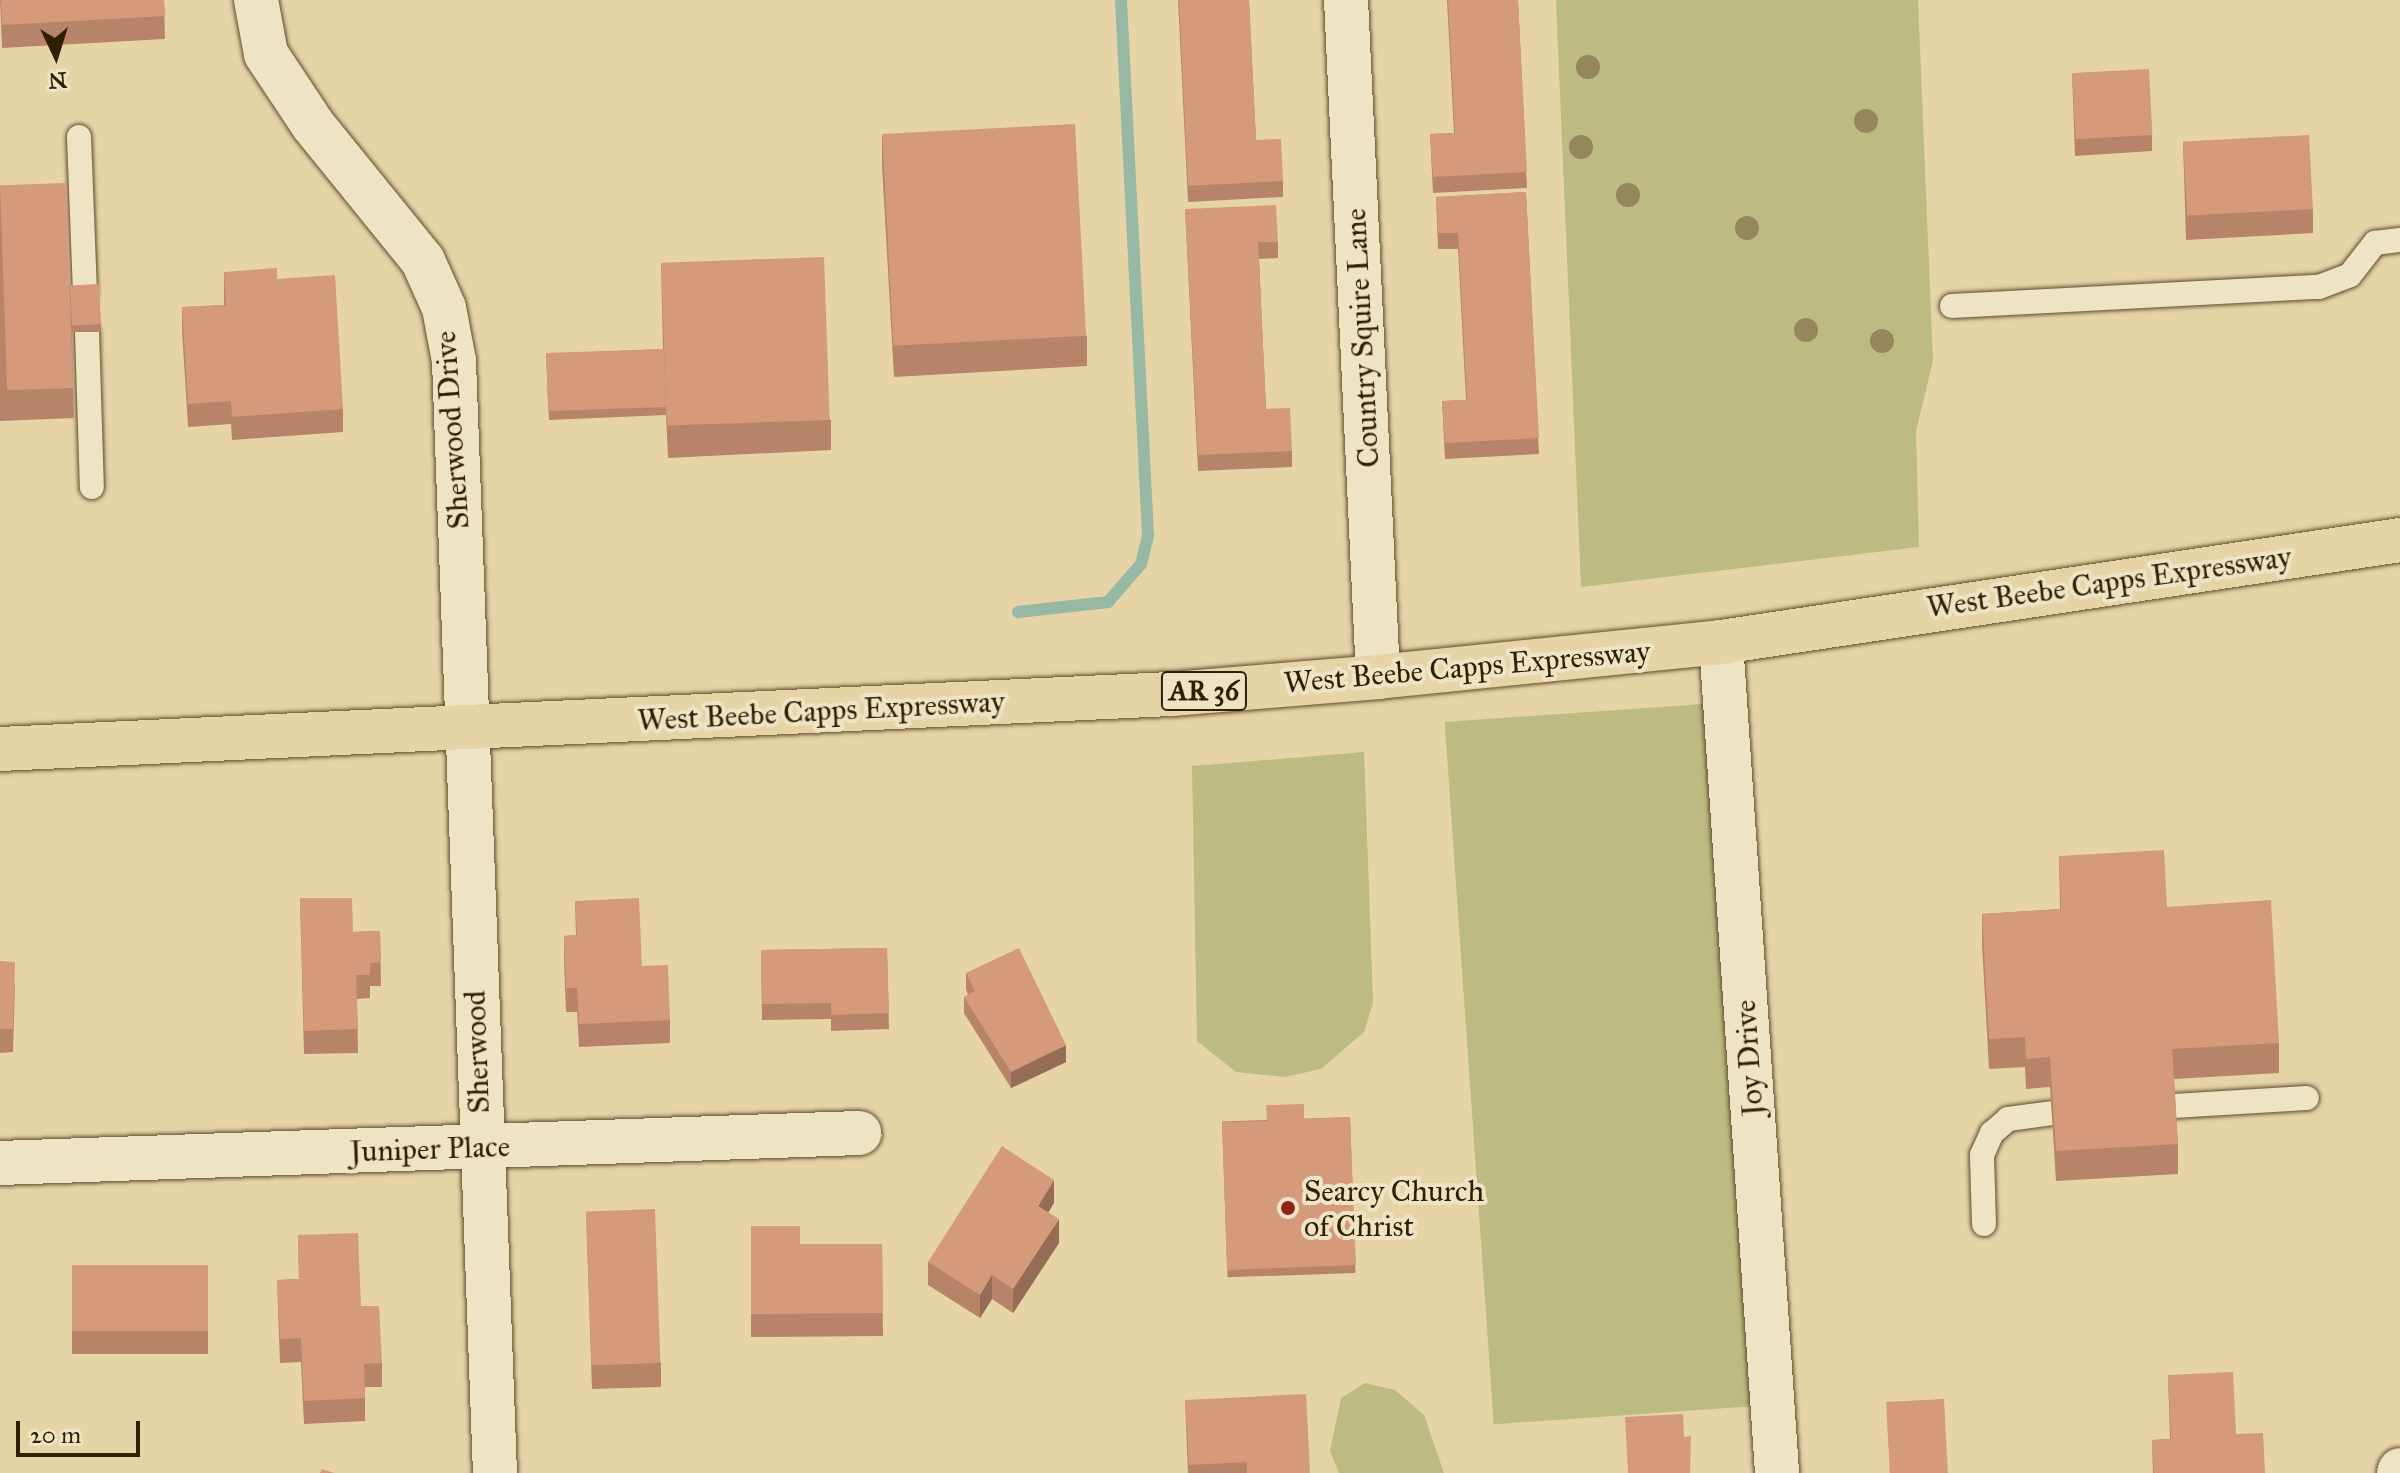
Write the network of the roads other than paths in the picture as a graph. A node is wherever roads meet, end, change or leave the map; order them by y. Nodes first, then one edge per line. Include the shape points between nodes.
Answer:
1 (256, 0) edge
2 (1346, 0) edge
3 (79, 137) dead end
4 (2400, 240) edge
5 (85, 293) edge
6 (1952, 306) dead end
7 (87, 332) edge
8 (92, 487) dead end
9 (2400, 540) edge
10 (1721, 642) junction
11 (1378, 677) junction
12 (467, 727) junction
13 (0, 749) edge
14 (2307, 1098) dead end
15 (2173, 1106) edge
16 (2052, 1113) edge
17 (859, 1133) dead end
18 (481, 1148) junction
19 (0, 1163) edge
20 (1984, 1224) dead end
21 (495, 1473) edge
22 (1777, 1473) edge

1 - 12 street, Sherwood Drive via 266,54 313,125 423,261 444,308 454,361
2 - 11 street, Country Squire Lane
3 - 5 lane
4 - 6 lane via 2375,243 2350,275 2319,287
7 - 8 lane
9 - 10 main road, West Beebe Capps Expressway / AR 36
10 - 11 main road, West Beebe Capps Expressway / AR 36
10 - 22 street, Joy Drive
11 - 12 main road, West Beebe Capps Expressway / AR 36 via 1172,694
12 - 13 main road, West Beebe Capps Expressway / AR 36
12 - 18 street, Sherwood
14 - 15 lane
16 - 20 lane via 2008,1119 1992,1133 1982,1155
17 - 18 street, Juniper Place
18 - 19 street, Juniper Place
18 - 21 street, Sherwood

